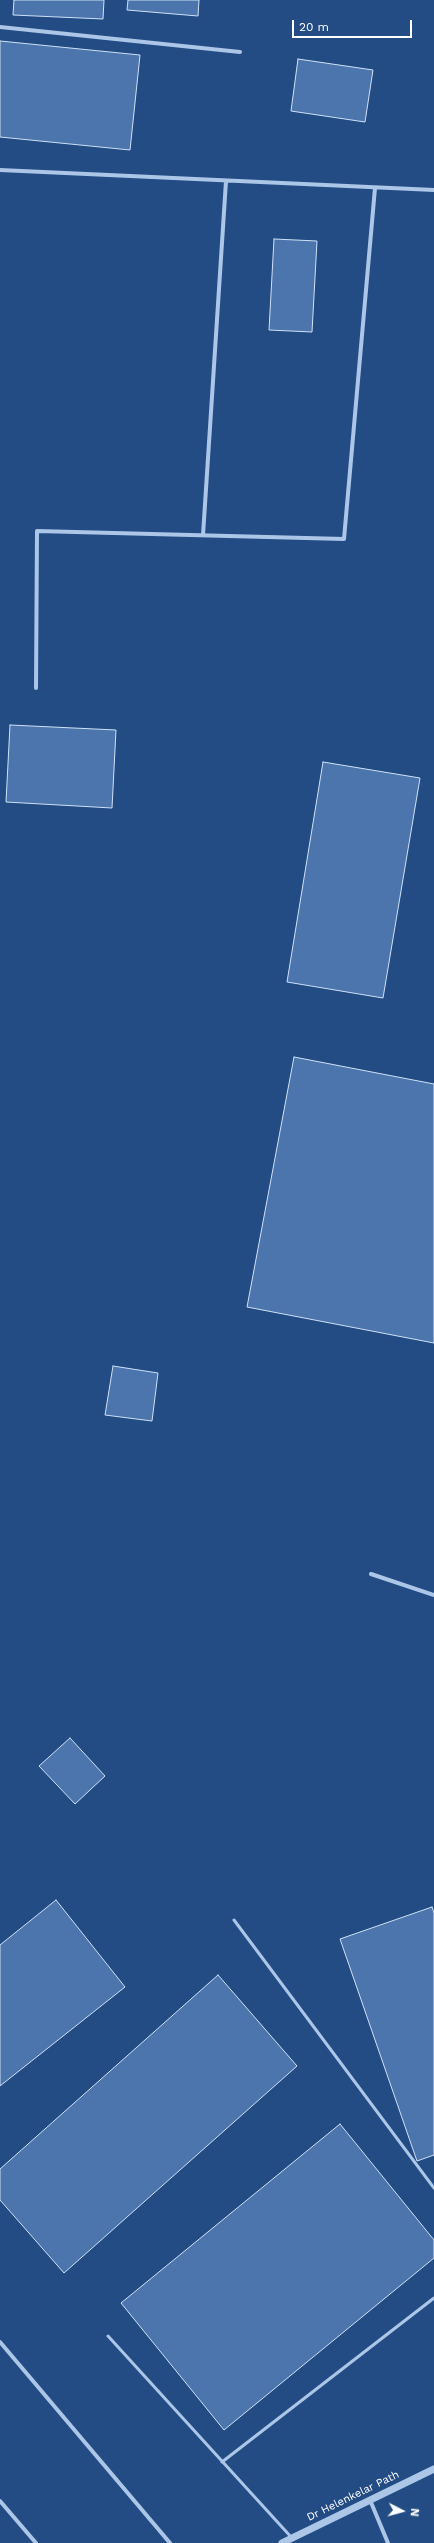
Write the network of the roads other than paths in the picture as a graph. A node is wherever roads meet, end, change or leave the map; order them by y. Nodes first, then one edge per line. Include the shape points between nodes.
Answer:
1 (0, 27) edge
2 (240, 52) dead end
3 (0, 170) edge
4 (226, 181) junction
5 (375, 188) junction
6 (434, 190) edge
7 (203, 536) junction
8 (36, 688) dead end
9 (371, 1574) dead end
10 (434, 1595) edge
11 (234, 1920) dead end
12 (434, 2188) edge
13 (434, 2298) edge
14 (108, 2336) dead end
15 (0, 2342) edge
16 (222, 2462) junction
17 (434, 2469) edge
18 (370, 2500) junction
19 (0, 2501) edge
20 (292, 2538) junction
21 (36, 2543) edge
22 (170, 2543) edge
23 (282, 2543) edge
24 (388, 2543) edge

1 - 2 street
3 - 4 street
4 - 5 street
4 - 7 street
5 - 6 street
5 - 7 street via 344,539
7 - 8 street via 37,531
9 - 10 street
11 - 12 lane
13 - 16 lane
14 - 16 lane
15 - 22 street
16 - 20 lane
17 - 18 street, Dr Helenkelar Path
18 - 20 street, Dr Helenkelar Path
18 - 24 street
19 - 21 street
20 - 23 street, Dr Helenkelar Path

